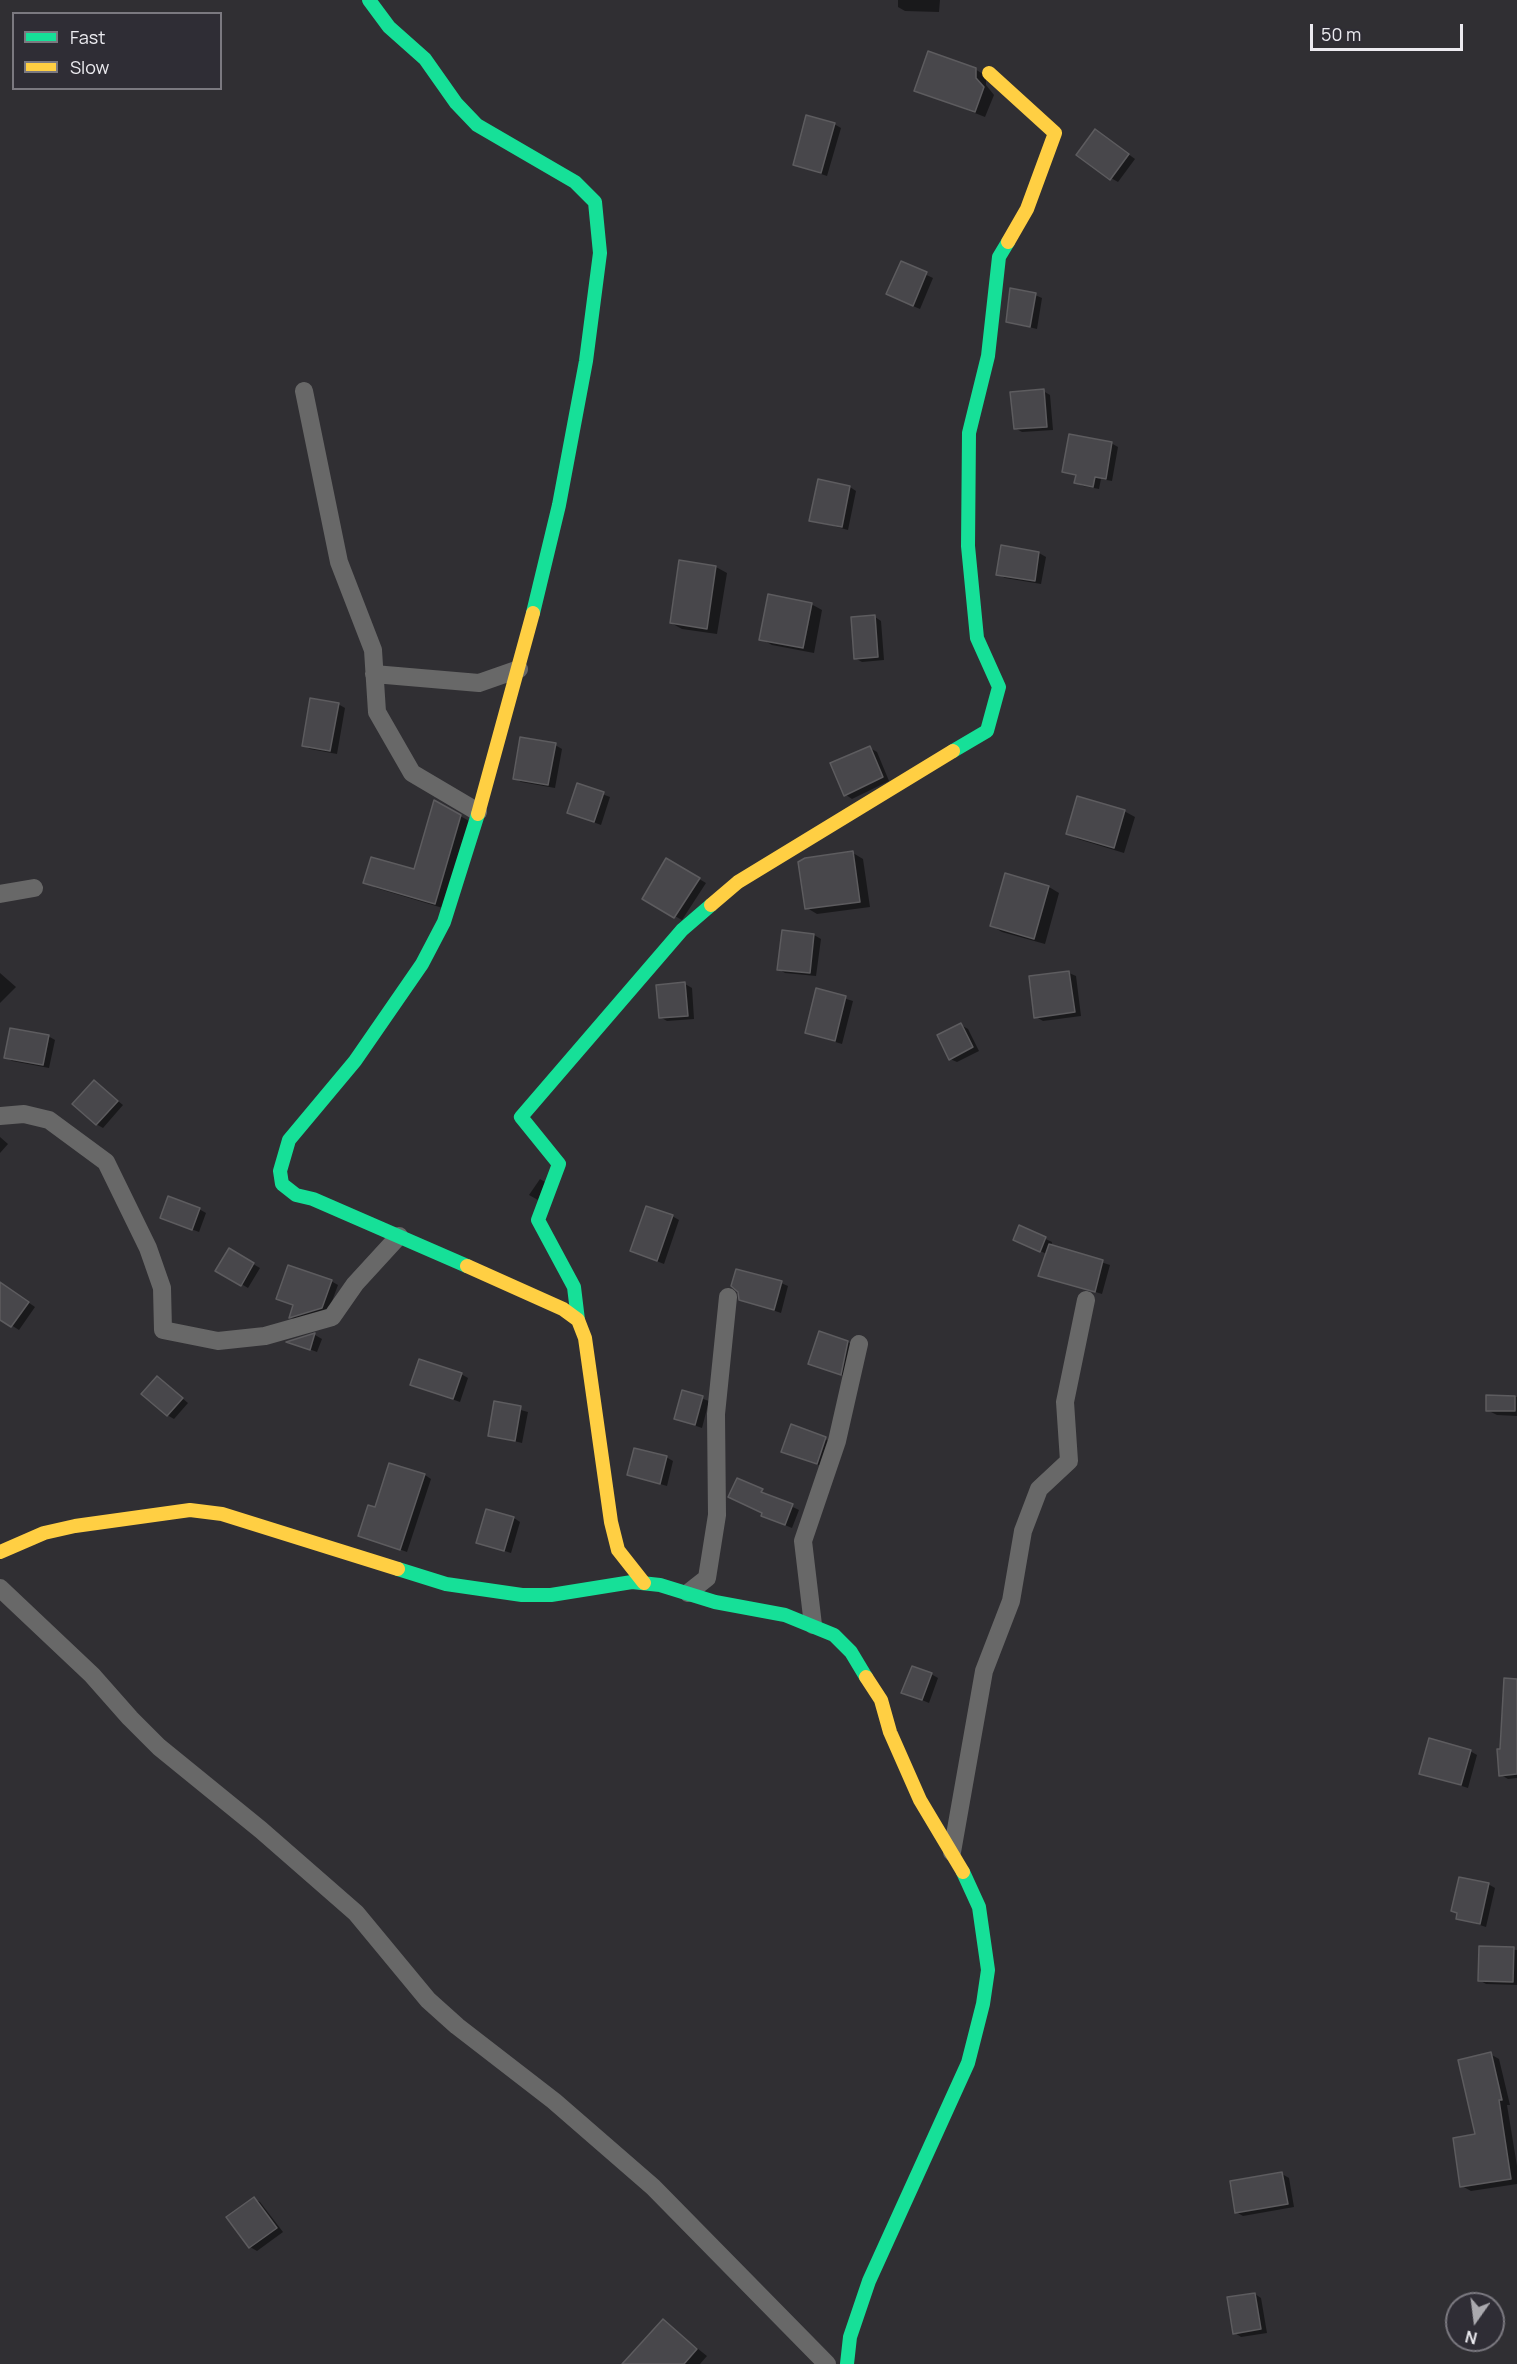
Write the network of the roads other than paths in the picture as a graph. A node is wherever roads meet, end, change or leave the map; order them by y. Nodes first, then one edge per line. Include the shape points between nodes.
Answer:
1 (369, 0) edge
2 (989, 73) dead end
3 (304, 391) dead end
4 (519, 669) junction
5 (374, 674) junction
6 (478, 812) junction
7 (34, 888) dead end
8 (0, 894) edge
9 (0, 1116) edge
10 (399, 1236) junction
11 (728, 1298) dead end
12 (1086, 1300) dead end
13 (578, 1320) junction
14 (860, 1344) dead end
15 (0, 1552) edge
16 (644, 1583) junction
17 (0, 1588) edge
18 (687, 1593) junction
19 (813, 1625) junction
20 (952, 1852) junction
21 (827, 2364) edge
22 (847, 2364) edge

1 - 4 street via 389,27 426,59 456,103 477,125 575,183 595,202 600,254 586,361 560,505
2 - 13 street via 1055,133 1027,209 999,257 988,356 969,433 968,546 977,638 999,687 987,731 738,882 682,930 521,1117 559,1164 538,1220 574,1287
3 - 5 street via 339,562 373,650
4 - 5 street via 478,683
4 - 6 street
5 - 6 street via 377,712 412,773
6 - 10 street via 444,922 422,964 355,1060 289,1140 280,1171 282,1184 296,1194
7 - 8 street
9 - 10 street via 24,1114 49,1120 106,1162 148,1248 162,1287 163,1330 219,1341 265,1336 332,1317 355,1284
10 - 13 street via 564,1309
11 - 18 street via 716,1414 717,1515 707,1578
12 - 20 street via 1065,1402 1069,1461 1039,1489 1023,1531 1011,1601 984,1671
13 - 16 street via 585,1338 618,1550
14 - 19 street via 837,1441 803,1541
15 - 16 street via 44,1533 75,1526 190,1510 250,1522 446,1584 522,1595 551,1595
16 - 18 street
17 - 21 street via 92,1675 159,1747 356,1913 428,2000 456,2026 555,2101 653,2187
18 - 19 street
19 - 20 street via 834,1635 868,1677 881,1700 890,1732 920,1800
20 - 22 street via 980,1907 988,1970 984,2004 956,2092 869,2281 850,2337

